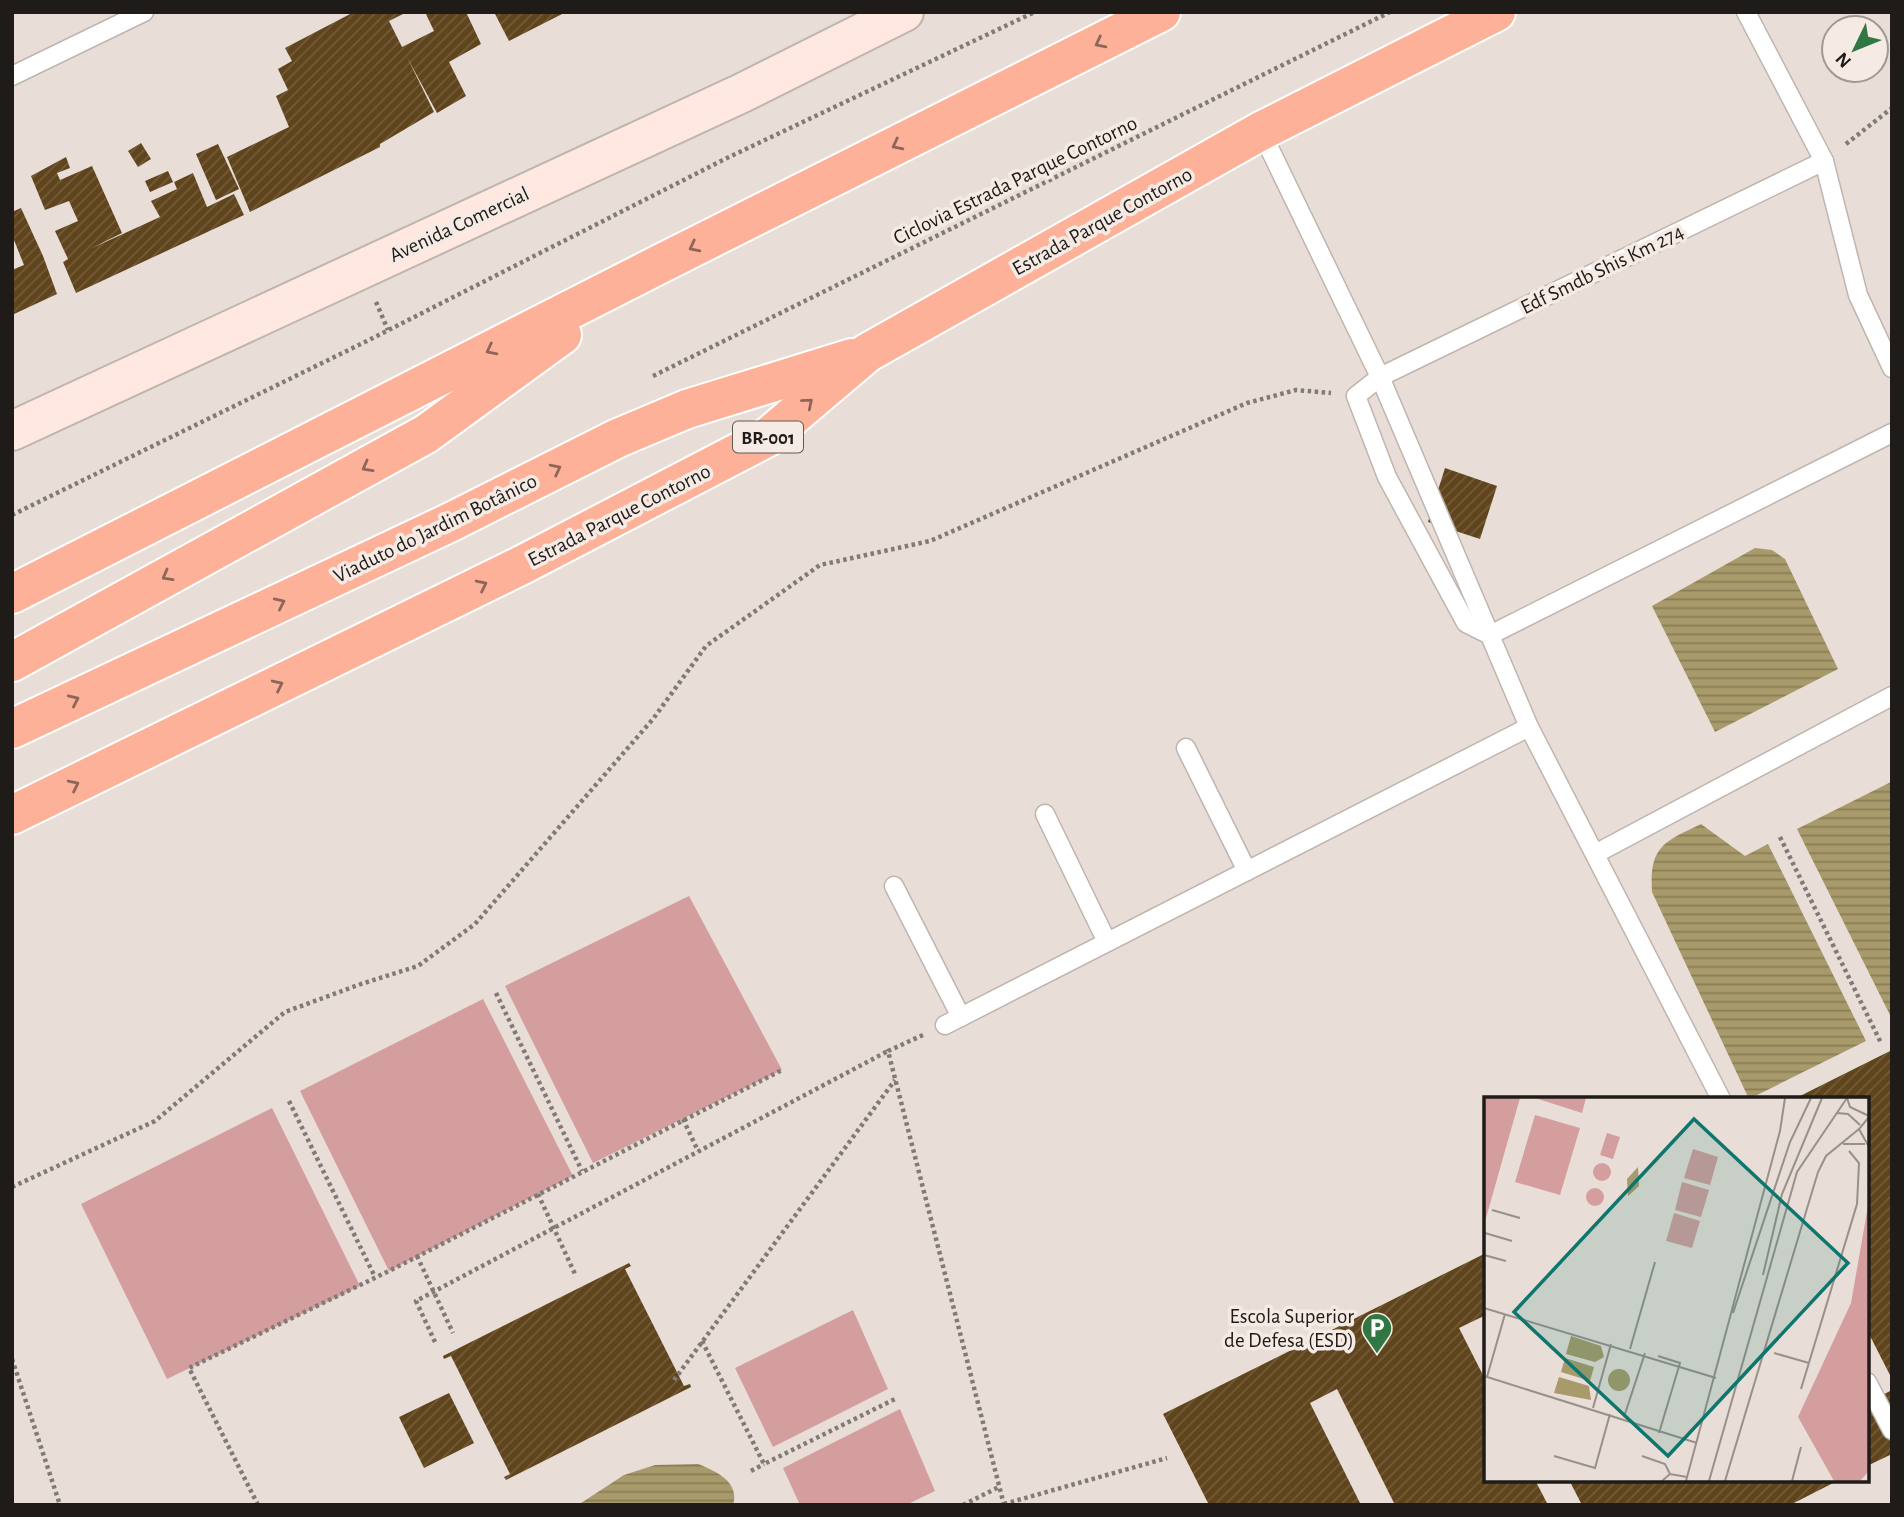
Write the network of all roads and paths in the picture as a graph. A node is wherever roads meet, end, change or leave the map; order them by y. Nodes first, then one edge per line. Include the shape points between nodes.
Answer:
1 (144, 12) edge
2 (904, 12) edge
3 (1035, 12) edge
4 (1161, 12) edge
5 (1390, 12) edge
6 (1496, 12) edge
7 (1746, 12) edge
8 (12, 76) edge
9 (1892, 108) edge
10 (1261, 131) junction
11 (1824, 161) junction
12 (660, 264) junction
13 (867, 353) junction
14 (1892, 368) edge
15 (653, 376) dead end
16 (1380, 377) junction
17 (1356, 396) junction
18 (12, 431) edge
19 (1892, 433) edge
20 (12, 515) edge
21 (12, 594) edge
22 (1490, 635) junction
23 (12, 662) edge
24 (1892, 696) edge
25 (1529, 727) junction
26 (12, 729) edge
27 (1186, 748) dead end
28 (1045, 814) dead end
29 (12, 815) edge
30 (1780, 837) dead end
31 (1595, 854) junction
32 (1247, 871) junction
33 (894, 886) dead end
34 (1107, 942) junction
35 (496, 993) dead end
36 (953, 1021) junction
37 (1881, 1043) dead end
38 (888, 1051) junction
39 (782, 1070) dead end
40 (895, 1079) junction
41 (1720, 1097) edge
42 (289, 1101) dead end
43 (683, 1119) junction
44 (698, 1151) junction
45 (582, 1171) junction
46 (12, 1187) edge
47 (538, 1194) junction
48 (554, 1227) junction
49 (417, 1256) junction
50 (575, 1274) dead end
51 (376, 1277) junction
52 (434, 1291) junction
53 (453, 1334) dead end
54 (435, 1342) dead end
55 (702, 1342) junction
56 (12, 1359) edge
57 (674, 1380) dead end
58 (1869, 1386) edge
59 (895, 1399) dead end
60 (1892, 1430) edge
61 (1167, 1458) dead end
62 (764, 1464) junction
63 (751, 1471) dead end
64 (999, 1487) junction
65 (60, 1505) edge
66 (258, 1505) edge
67 (963, 1505) edge
68 (1004, 1505) edge

1 - 8 lane
2 - 18 street, Avenida Comercial via 742,93
3 - 20 path via 725,159
4 -> 12 highway
5 - 15 path, Ciclovia Estrada Parque Contorno
6 - 10 highway, Estrada Parque Contorno / BR-001
7 - 11 lane
9 - 11 path
10 - 13 highway, Estrada Parque Contorno / BR-001
10 - 16 lane
11 - 14 lane via 1858,295
11 - 16 lane, Edf Smdb Shis Km 274
12 -> 21 highway
12 -> 23 highway via 426,434
26 -> 13 highway, Viaduto do Jardim Botânico via 618,438 687,410
29 -> 13 highway, Estrada Parque Contorno / BR-001 via 522,565 768,437
16 - 17 lane, Edf Smdb Shis Km 274
16 - 22 lane
17 - 22 lane via 1387,477 1466,623
17 - 46 path via 1296,390 1247,403 930,541 820,565 706,646 653,719 475,924 418,966 285,1012 155,1121
19 - 22 lane
22 - 25 lane
24 - 31 lane
25 - 31 lane
25 - 32 lane
27 - 32 lane
28 - 34 lane
30 - 37 path
31 - 41 lane
32 - 34 lane
33 - 36 lane
34 - 36 lane
35 - 45 path
36 - 38 path
38 - 40 path
38 - 44 path
39 - 43 path
40 - 55 path
40 - 64 path
42 - 51 path
43 - 44 path
43 - 45 path
44 - 48 path
45 - 47 path
47 - 48 path
47 - 49 path
48 - 50 path
48 - 52 path
49 - 51 path
49 - 52 path
51 - 66 path via 189,1368
52 - 53 path
52 - 54 path via 416,1301
55 - 57 path
55 - 62 path
56 - 65 path
58 - 60 lane
59 - 62 path
61 - 68 path
62 - 63 path
64 - 67 path
64 - 68 path

